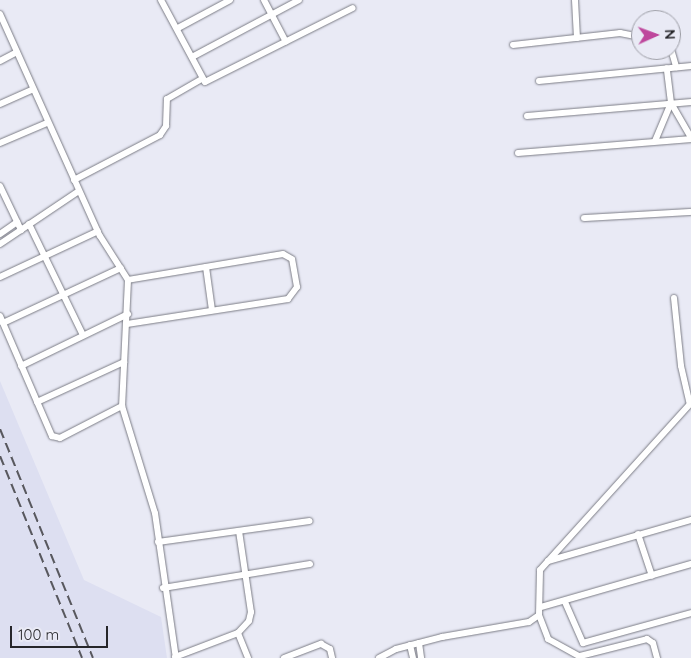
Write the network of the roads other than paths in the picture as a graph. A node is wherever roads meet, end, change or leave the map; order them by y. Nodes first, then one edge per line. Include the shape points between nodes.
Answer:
1 (230, 0) edge
2 (264, 0) edge
3 (298, 0) edge
4 (575, 0) edge
5 (163, 1) edge
6 (353, 8) dead end
7 (0, 14) edge
8 (272, 15) junction
9 (178, 28) junction
10 (631, 35) edge
11 (577, 38) junction
12 (286, 42) junction
13 (513, 45) dead end
14 (16, 52) junction
15 (192, 56) junction
16 (674, 60) edge
17 (0, 61) edge
18 (691, 66) edge
19 (676, 67) junction
20 (667, 68) junction
21 (201, 79) junction
22 (539, 81) dead end
23 (32, 90) junction
24 (691, 102) edge
25 (671, 103) junction
26 (0, 104) edge
27 (527, 116) dead end
28 (47, 123) junction
29 (691, 138) edge
30 (655, 142) junction
31 (0, 143) edge
32 (518, 153) dead end
33 (74, 180) junction
34 (0, 186) edge
35 (79, 191) junction
36 (691, 212) edge
37 (584, 218) dead end
38 (17, 222) junction
39 (29, 224) junction
40 (21, 230) junction
41 (98, 231) junction
42 (0, 234) edge
43 (0, 244) edge
44 (45, 256) junction
45 (206, 267) junction
46 (121, 268) junction
47 (0, 277) edge
48 (128, 280) junction
49 (64, 294) junction
50 (674, 298) dead end
51 (212, 310) junction
52 (128, 314) junction
53 (1, 320) edge
54 (127, 324) junction
55 (84, 335) junction
56 (124, 362) junction
57 (21, 366) junction
58 (37, 402) junction
59 (691, 404) edge
60 (122, 406) junction
61 (691, 520) edge
62 (310, 521) dead end
63 (239, 531) junction
64 (638, 534) junction
65 (158, 542) junction
66 (548, 561) junction
67 (310, 564) dead end
68 (691, 564) edge
69 (245, 575) junction
70 (652, 576) junction
71 (163, 588) junction
72 (565, 602) junction
73 (541, 607) junction
74 (691, 613) edge
75 (539, 615) junction
76 (238, 633) junction
77 (419, 643) junction
78 (410, 646) junction
79 (580, 657) edge
80 (176, 658) edge
81 (248, 658) edge
82 (284, 658) edge
83 (332, 658) edge
84 (379, 658) edge
85 (413, 658) edge
86 (421, 658) edge
87 (657, 658) edge

1 - 9 street
2 - 8 street
3 - 8 street
4 - 11 street
5 - 9 street
6 - 12 street
7 - 14 street
8 - 12 street
8 - 15 street
9 - 15 street
10 - 11 street via 620,33
11 - 13 street
12 - 21 street via 213,80
14 - 17 street
14 - 23 street
15 - 21 street
16 - 19 street
18 - 19 street
19 - 20 street
20 - 22 street
20 - 25 street
21 - 33 street via 167,99 166,126 160,135
23 - 26 street
23 - 28 street
24 - 25 street
25 - 27 street
25 - 29 street
25 - 30 street
28 - 31 street
28 - 33 street
29 - 30 street
30 - 32 street
33 - 35 street
34 - 38 street
35 - 39 street
35 - 41 street
36 - 37 street
38 - 40 street
38 - 42 street
39 - 40 street
39 - 44 street
40 - 43 street
41 - 44 street
41 - 46 street
44 - 47 street
44 - 49 street
45 - 48 street
45 - 51 street
45 - 51 street via 283,254 292,258 297,287 293,297 288,299
46 - 48 street
46 - 49 street
48 - 52 street
49 - 53 street
49 - 55 street
50 - 59 street via 681,366
51 - 54 street
52 - 54 street
52 - 55 street
53 - 57 street
54 - 56 street
55 - 57 street
56 - 58 street
56 - 60 street
57 - 58 street
58 - 60 street via 55,438
59 - 66 street
60 - 65 street via 155,513
61 - 64 street
62 - 63 street
63 - 65 street
63 - 69 street
64 - 66 street
64 - 70 street
65 - 71 street
66 - 73 street via 540,570
67 - 69 street
68 - 70 street
69 - 71 street
69 - 76 street via 251,616
70 - 72 street
71 - 80 street
72 - 73 street
72 - 74 street via 582,643
73 - 75 street
75 - 77 street via 529,622
75 - 79 street via 548,639
76 - 80 street
76 - 81 street
77 - 78 street
77 - 86 street
78 - 84 street
78 - 85 street
79 - 87 street via 647,639 653,644
82 - 83 street via 321,644 330,649

